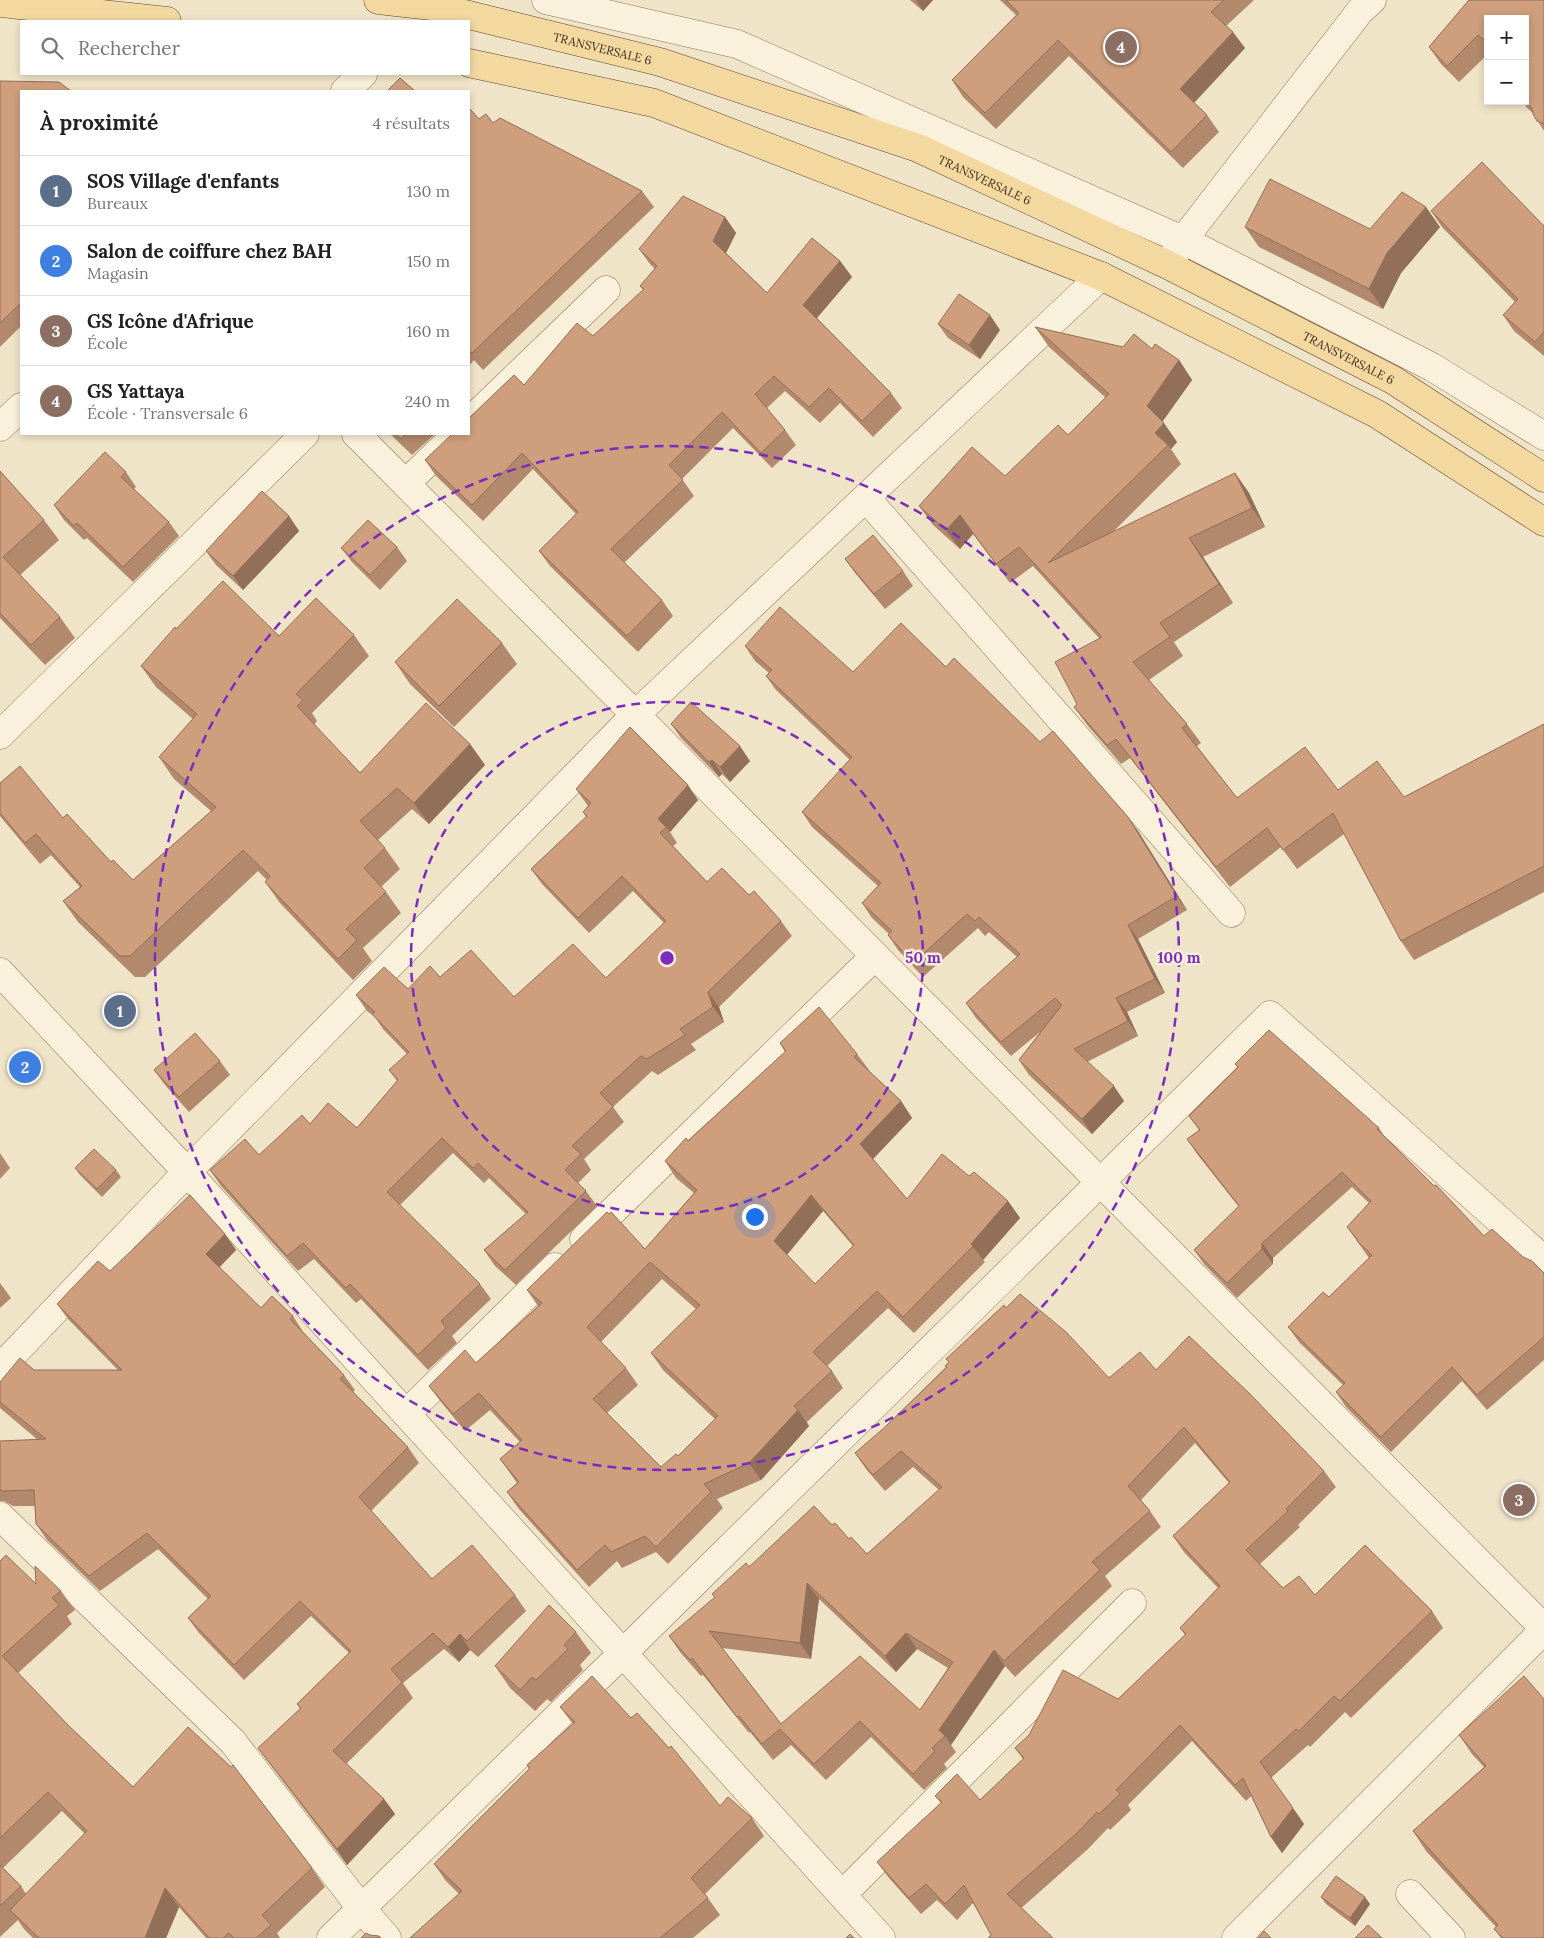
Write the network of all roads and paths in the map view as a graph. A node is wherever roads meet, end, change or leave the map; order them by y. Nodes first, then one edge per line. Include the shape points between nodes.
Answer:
1 (378, 0) edge
2 (546, 0) edge
3 (1372, 0) edge
4 (0, 3) edge
5 (429, 9) edge
6 (157, 20) edge
7 (470, 63) edge
8 (362, 75) edge
9 (346, 90) edge
10 (1183, 240) junction
11 (1168, 265) junction
12 (1101, 276) junction
13 (606, 290) dead end
14 (20, 407) edge
15 (470, 421) edge
16 (0, 427) edge
17 (304, 435) edge
18 (357, 435) edge
19 (456, 435) edge
20 (1544, 436) edge
21 (1544, 478) edge
22 (406, 483) junction
23 (866, 498) junction
24 (1544, 522) edge
25 (635, 715) junction
26 (0, 735) edge
27 (1231, 913) dead end
28 (875, 956) junction
29 (0, 972) edge
30 (187, 1172) junction
31 (1101, 1183) junction
32 (1544, 1260) edge
33 (0, 1368) edge
34 (406, 1414) junction
35 (0, 1516) edge
36 (1132, 1603) dead end
37 (1544, 1629) edge
38 (623, 1653) junction
39 (1410, 1894) dead end
40 (842, 1895) junction
41 (361, 1908) junction
42 (867, 1933) edge
43 (331, 1938) edge
44 (387, 1938) edge
45 (1236, 1938) edge
46 (1451, 1938) edge

1 - 5 main road, TRANSVERSALE 6
2 - 10 street via 737,44
3 - 10 street via 1360,11
4 - 6 main road
5 - 11 main road, TRANSVERSALE 6 via 660,62 918,148
7 - 12 main road via 654,103
8 - 9 street
10 - 11 street
10 - 20 street via 1432,367
11 - 21 main road, TRANSVERSALE 6 via 1394,380
12 - 23 street
12 - 24 main road via 1377,414
13 - 15 street
14 - 16 street
17 - 26 street
18 - 22 street
19 - 22 street
22 - 25 street
23 - 25 street
23 - 27 street
25 - 28 street
25 - 30 street
28 - 31 street
28 - 34 street
29 - 30 street
30 - 33 street
30 - 34 street
31 - 32 street via 1270,1015
31 - 37 street
31 - 38 street
34 - 38 street
35 - 41 street via 233,1742
36 - 40 street
37 - 45 street
38 - 40 street
38 - 41 street
39 - 46 street
40 - 42 street
41 - 43 street
41 - 44 street

